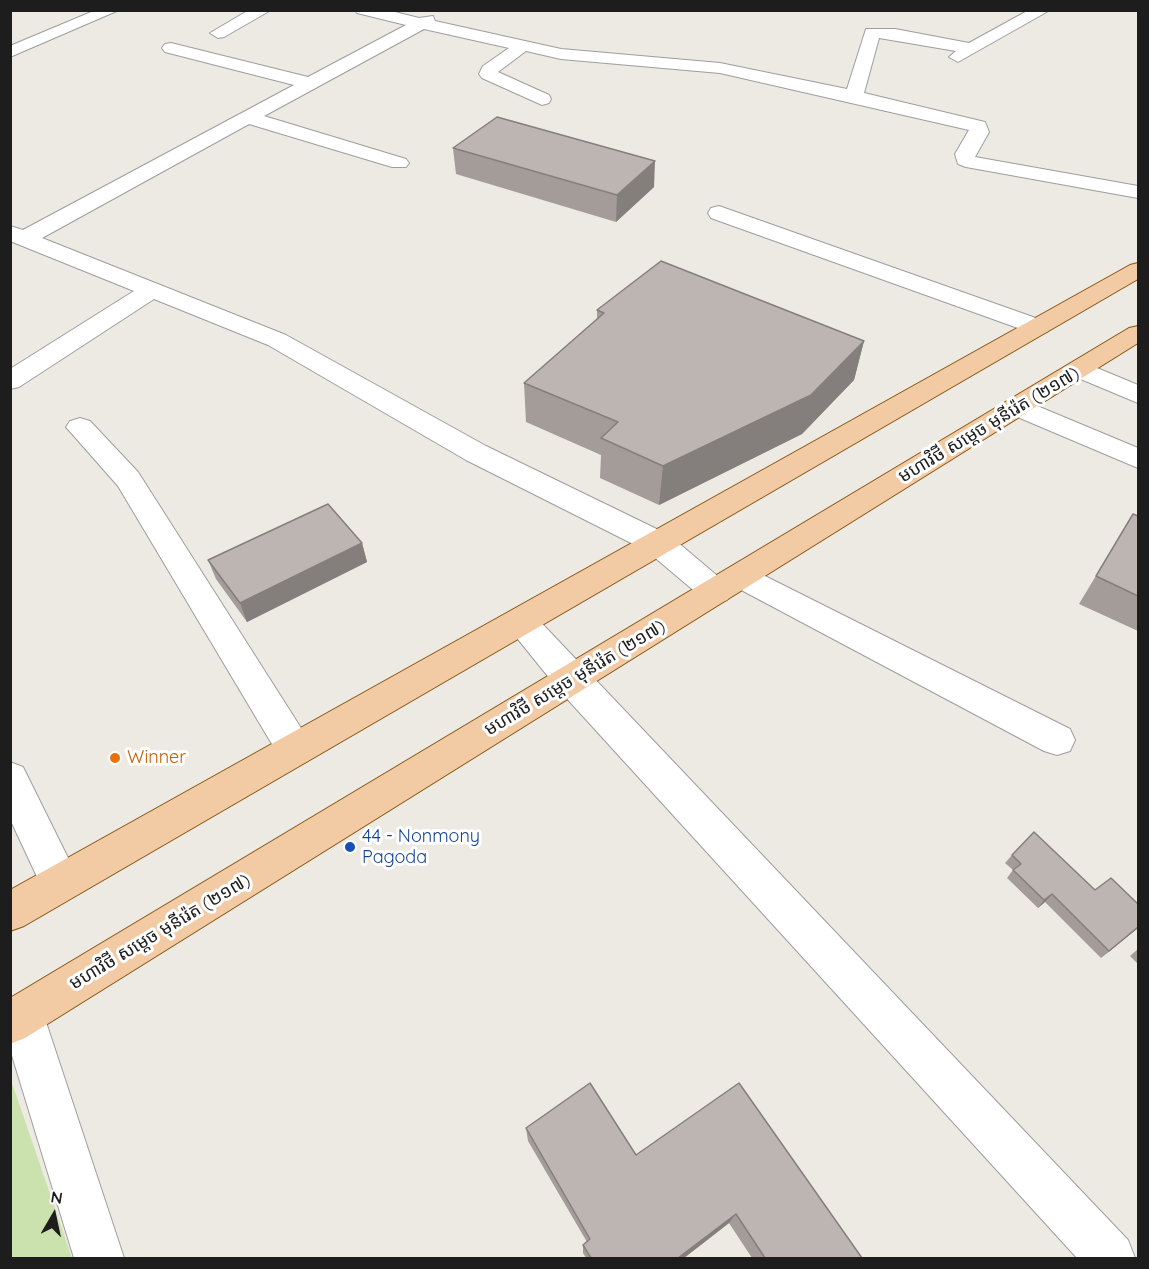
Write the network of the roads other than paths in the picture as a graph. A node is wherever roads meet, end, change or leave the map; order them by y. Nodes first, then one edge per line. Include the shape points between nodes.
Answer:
1 (111, 10) edge
2 (263, 10) edge
3 (363, 10) edge
4 (443, 10) edge
5 (1034, 11) edge
6 (419, 24) junction
7 (218, 33) dead end
8 (521, 47) junction
9 (171, 48) dead end
10 (10, 52) edge
11 (309, 83) junction
12 (854, 96) junction
13 (542, 99) dead end
14 (246, 117) junction
15 (399, 163) dead end
16 (1138, 192) edge
17 (719, 213) dead end
18 (18, 236) edge
19 (1138, 270) edge
20 (154, 289) junction
21 (1038, 327) junction
22 (1138, 333) edge
23 (1080, 369) junction
24 (10, 381) edge
25 (1138, 394) edge
26 (1018, 408) junction
27 (80, 427) dead end
28 (1138, 459) edge
29 (658, 543) junction
30 (728, 584) junction
31 (520, 622) junction
32 (571, 680) junction
33 (1057, 740) dead end
34 (295, 750) junction
35 (10, 778) edge
36 (60, 883) junction
37 (10, 912) edge
38 (16, 1019) edge
39 (99, 1258) edge
40 (1110, 1258) edge

1 - 10 street
2 - 7 street
3 - 6 street
4 - 6 street
5 - 12 street via 964,53 895,34 872,33
6 - 8 street
6 - 11 street
8 - 12 street via 720,68
8 - 13 street via 488,74
9 - 11 street
11 - 14 street
12 - 16 street via 978,126 979,132 965,154 965,160 973,163
14 - 15 street
14 - 18 street
17 - 21 street
18 - 20 street
19 - 21 main road
20 - 24 street
20 - 29 street via 277,340 476,453
21 - 29 main road
22 - 23 main road, មហាវិថី សម្តេច មុនីរ៉េត (២១៧)
23 - 25 street
23 - 26 main road, មហាវិថី សម្តេច មុនីរ៉េត (២១៧)
26 - 28 street
26 - 30 main road, មហាវិថី សម្តេច មុនីរ៉េត (២១៧)
27 - 34 street via 128,479
29 - 30 street
29 - 31 main road
30 - 32 main road, មហាវិថី សម្តេច មុនីរ៉េត (២១៧)
30 - 33 street
31 - 32 street
31 - 34 main road
32 - 38 main road, មហាវិថី សម្តេច មុនីរ៉េត (២១៧)
32 - 40 street
34 - 36 main road
35 - 36 street
36 - 37 main road
38 - 39 street

